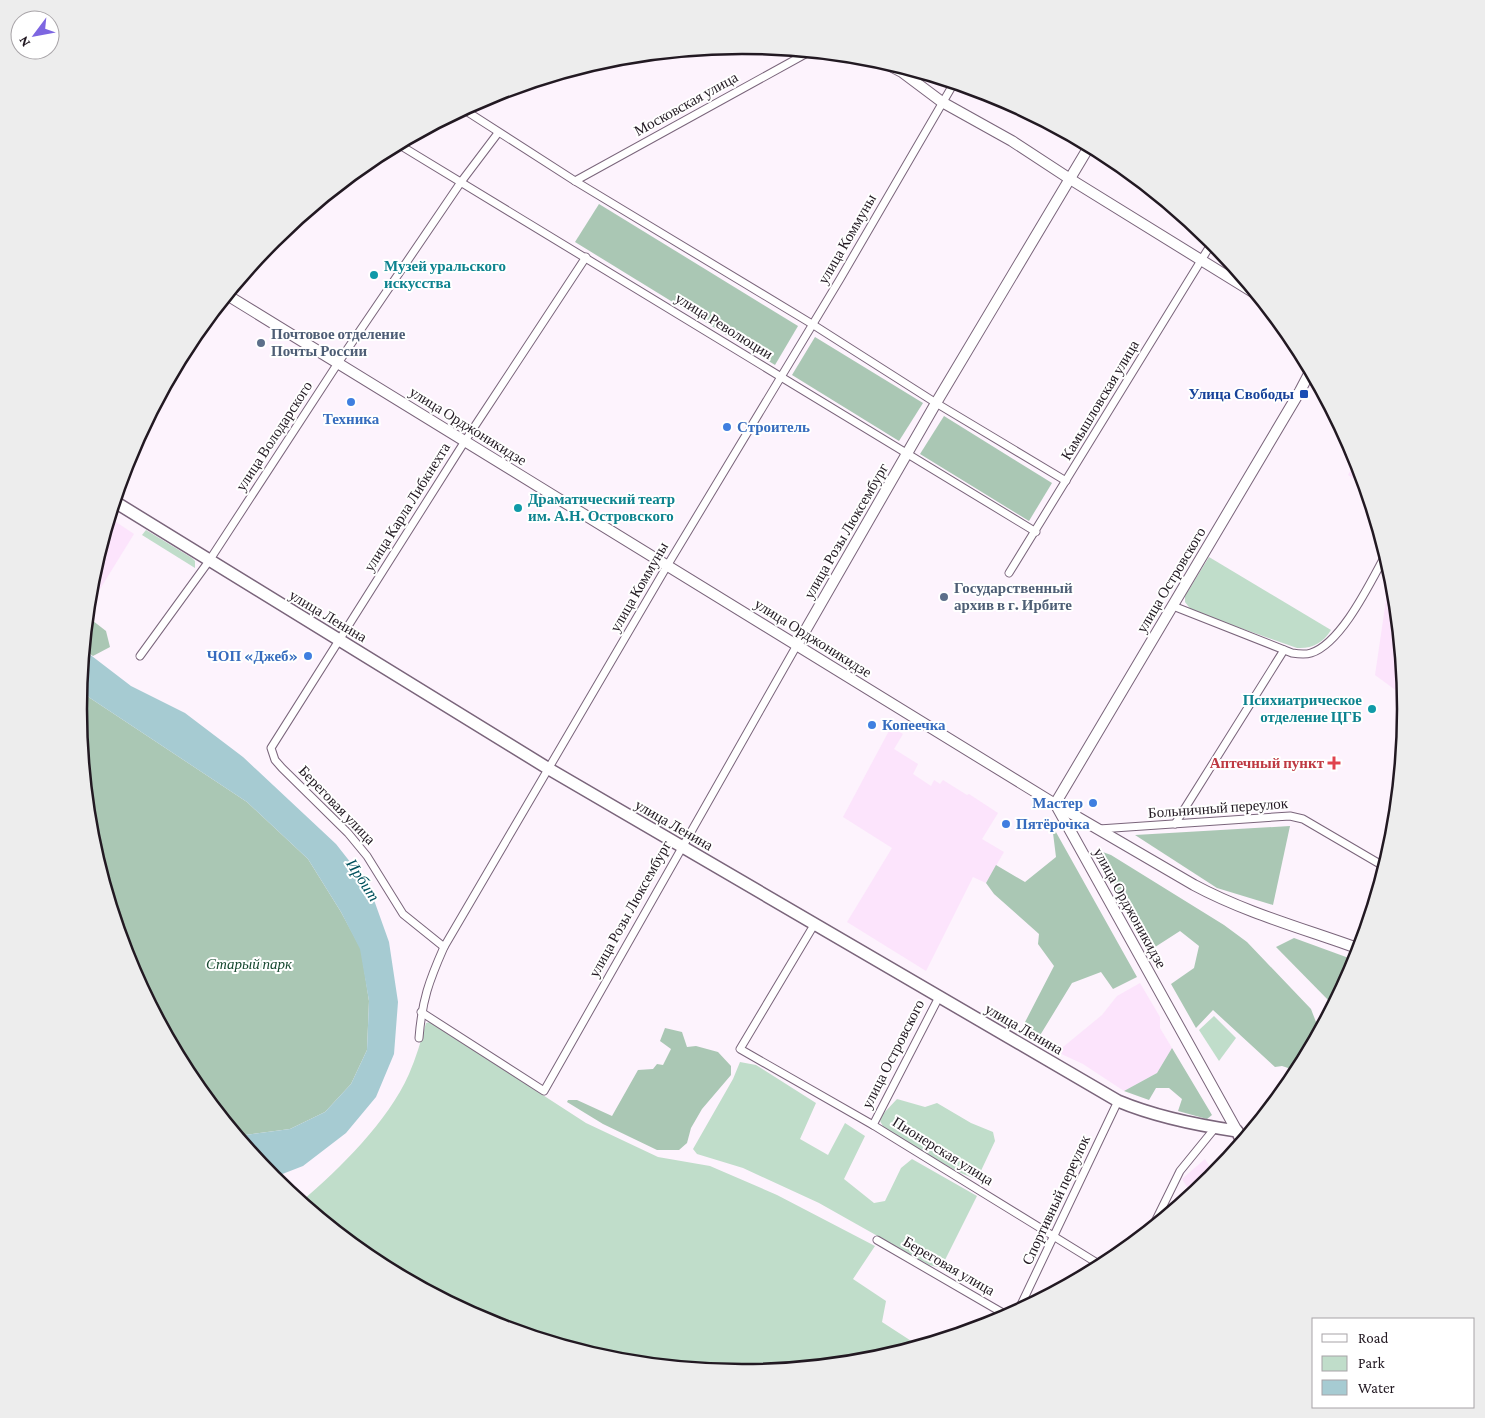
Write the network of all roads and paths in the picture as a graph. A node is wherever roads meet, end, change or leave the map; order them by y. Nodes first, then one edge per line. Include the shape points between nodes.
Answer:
1 (801, 56) edge
2 (905, 74) edge
3 (950, 88) edge
4 (942, 102) junction
5 (470, 114) edge
6 (498, 132) junction
7 (405, 148) edge
8 (1086, 152) edge
9 (1070, 179) junction
10 (575, 181) junction
11 (461, 182) junction
12 (1209, 249) edge
13 (586, 257) junction
14 (1202, 260) junction
15 (1241, 285) edge
16 (233, 298) edge
17 (812, 324) junction
18 (338, 363) junction
19 (780, 377) junction
20 (1307, 377) edge
21 (936, 403) junction
22 (465, 441) junction
23 (908, 454) junction
24 (1066, 482) junction
25 (120, 505) edge
26 (1036, 532) junction
27 (209, 561) junction
28 (1381, 563) edge
29 (667, 566) junction
30 (1009, 573) dead end
31 (1173, 606) junction
32 (339, 640) junction
33 (797, 645) junction
34 (1284, 650) junction
35 (140, 656) dead end
36 (271, 748) joint
37 (549, 769) junction
38 (1055, 804) junction
39 (1174, 824) junction
40 (1099, 829) junction
41 (682, 847) junction
42 (1379, 863) edge
43 (814, 925) junction
44 (444, 946) junction
45 (1353, 946) edge
46 (939, 997) junction
47 (421, 1012) junction
48 (419, 1038) dead end
49 (1118, 1101) junction
50 (873, 1125) junction
51 (1215, 1128) junction
52 (1240, 1136) edge
53 (1158, 1215) edge
54 (1054, 1236) junction
55 (876, 1240) dead end
56 (1095, 1261) edge
57 (1023, 1301) edge
58 (1000, 1311) edge

1 - 10 street, Московская улица
2 - 4 street
3 - 4 street, улица Коммуны
4 - 9 street via 1012,141
4 - 17 street, улица Коммуны
5 - 6 street
6 - 10 street
6 - 11 street, улица Володарского
7 - 11 street, улица Революции
8 - 9 street, улица Розы Люксембург
9 - 14 street
9 - 21 street, улица Розы Люксембург
10 - 17 street
11 - 13 street, улица Революции
11 - 18 street, улица Володарского
12 - 14 street, Камышловская улица
13 - 19 street, улица Революции
13 - 22 street, улица Карла Либкнехта
14 - 15 street
14 - 24 street, Камышловская улица
16 - 18 street, улица Орджоникидзе
17 - 19 street, улица Коммуны
17 - 21 street
18 - 22 street, улица Орджоникидзе
18 - 27 street, улица Володарского
19 - 23 street, улица Революции
19 - 29 street, улица Коммуны
20 - 31 street, улица Островского
21 - 23 street, улица Розы Люксембург
21 - 24 street
22 - 29 street, улица Орджоникидзе
22 - 32 street, улица Карла Либкнехта
23 - 26 street, улица Революции
23 - 33 street, улица Розы Люксембург
24 - 26 street, Камышловская улица
25 - 27 main road, улица Ленина
26 - 30 street, Камышловская улица
27 - 32 main road, улица Ленина
27 - 35 street, улица Володарского
28 - 34 street via 1355,610 1327,644 1311,654
29 - 33 street, улица Орджоникидзе
29 - 37 street, улица Коммуны
31 - 34 street
31 - 38 street, улица Островского
32 - 36 street, улица Карла Либкнехта
32 - 37 main road, улица Ленина
33 - 38 street, улица Орджоникидзе
33 - 41 street, улица Розы Люксембург
34 - 39 street
36 - 44 street, Береговая улица via 282,768 348,832 403,914
37 - 41 main road, улица Ленина
37 - 44 street, улица Коммуны
38 - 40 street
38 - 52 street, улица Орджоникидзе
39 - 40 street, Больничный переулок
39 - 42 street, Больничный переулок via 1296,817
40 - 45 street via 1214,896
41 - 43 main road, улица Ленина
41 - 47 street, улица Розы Люксембург via 544,1091
43 - 46 main road, улица Ленина
43 - 50 street, Пионерская улица via 740,1050
44 - 47 street, улица Коммуны via 429,980
46 - 49 main road, улица Ленина
46 - 50 street, улица Островского
47 - 48 street, улица Коммуны
49 - 51 main road, улица Ленина via 1181,1122
49 - 54 street, Спортивный переулок
50 - 54 street, Пионерская улица
51 - 52 main road, улица Ленина
51 - 53 street via 1180,1171
54 - 56 street, Пионерская улица
54 - 57 street, Спортивный переулок
55 - 58 street, Береговая улица

